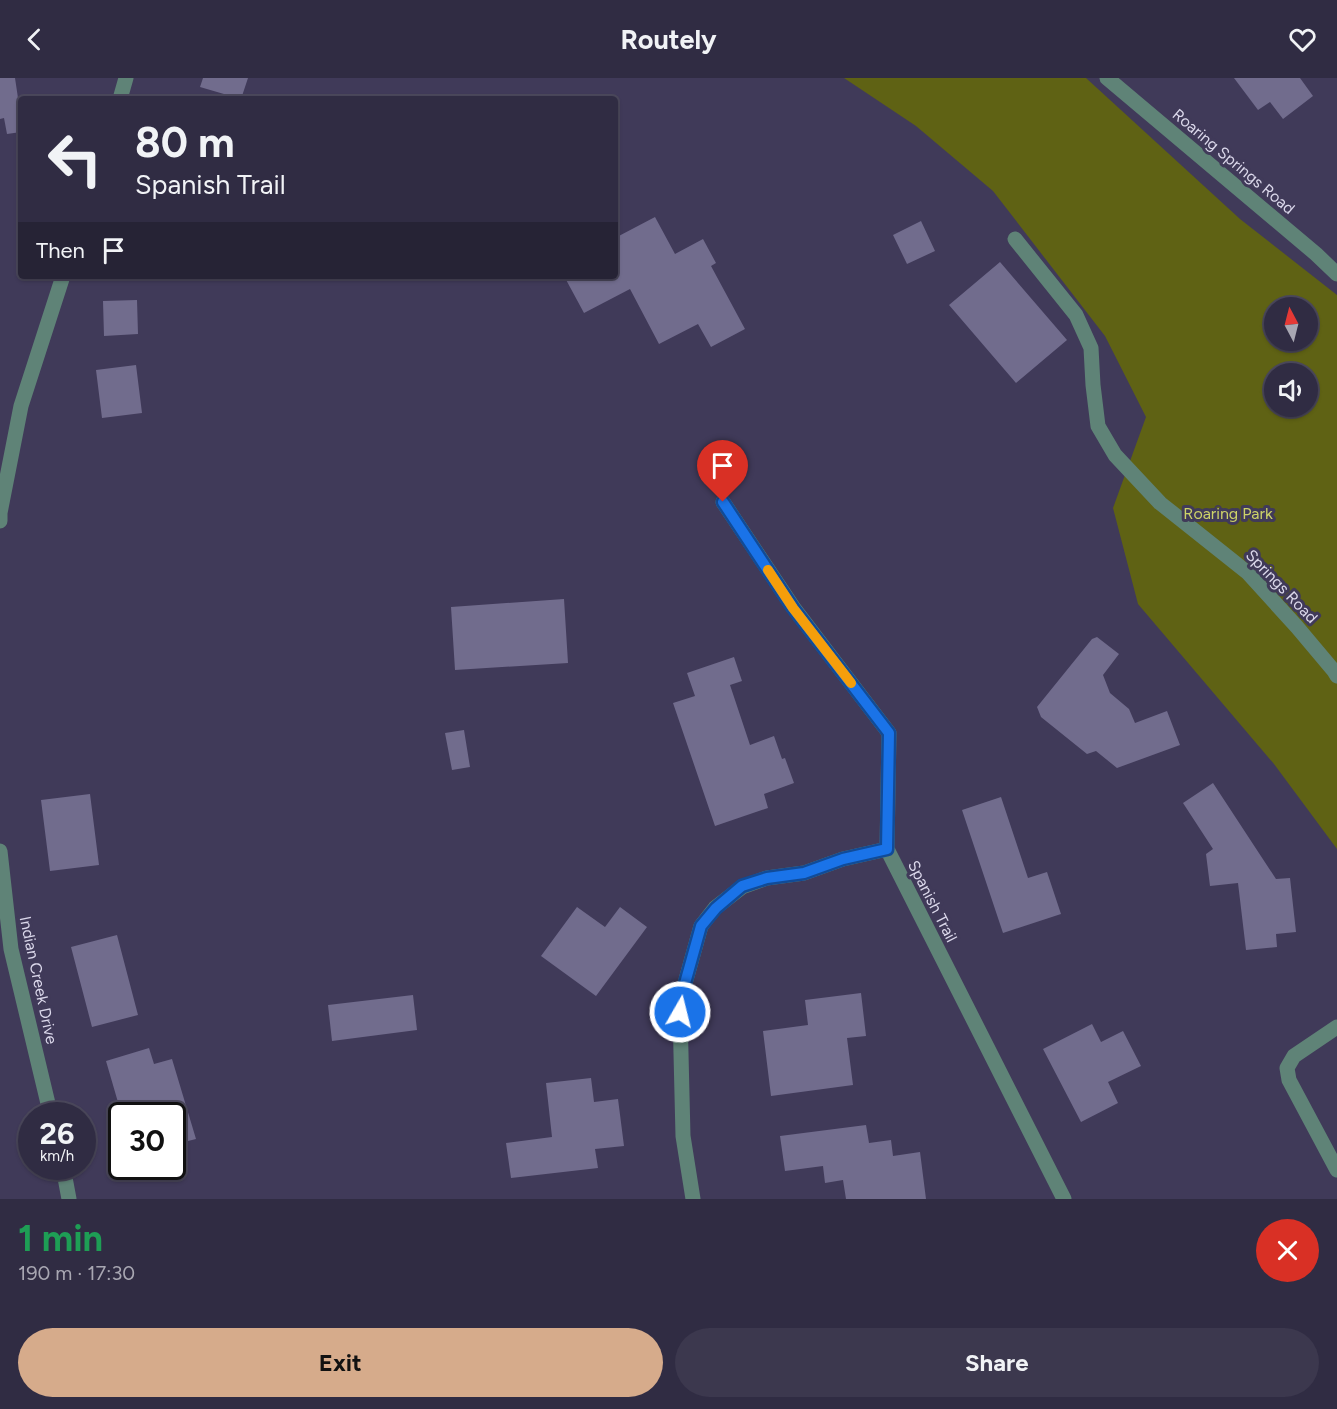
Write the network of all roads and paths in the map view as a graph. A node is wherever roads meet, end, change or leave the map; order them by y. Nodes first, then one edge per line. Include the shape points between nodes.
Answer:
1 (126, 78) edge
2 (1107, 78) edge
3 (121, 96) edge
4 (1014, 239) dead end
5 (1337, 273) edge
6 (62, 279) edge
7 (723, 502) dead end
8 (0, 521) edge
9 (1337, 676) edge
10 (887, 849) junction
11 (0, 851) edge
12 (1337, 1027) edge
13 (48, 1102) edge
14 (1337, 1170) edge
15 (65, 1180) edge
16 (69, 1199) edge
17 (693, 1199) edge
18 (1064, 1199) edge

1 - 3 street
2 - 5 street, Roaring Springs Road
4 - 9 street, Springs Road via 1076,315 1091,348 1098,426 1115,455 1160,503 1248,573
6 - 8 street via 21,406
7 - 10 street, Spanish Trail via 793,608 889,733
10 - 17 street via 742,886 701,926 680,1012 683,1136
10 - 18 street, Spanish Trail
11 - 13 street, Indian Creek Drive via 11,949
12 - 14 street via 1294,1056 1287,1068 1289,1080
15 - 16 street

